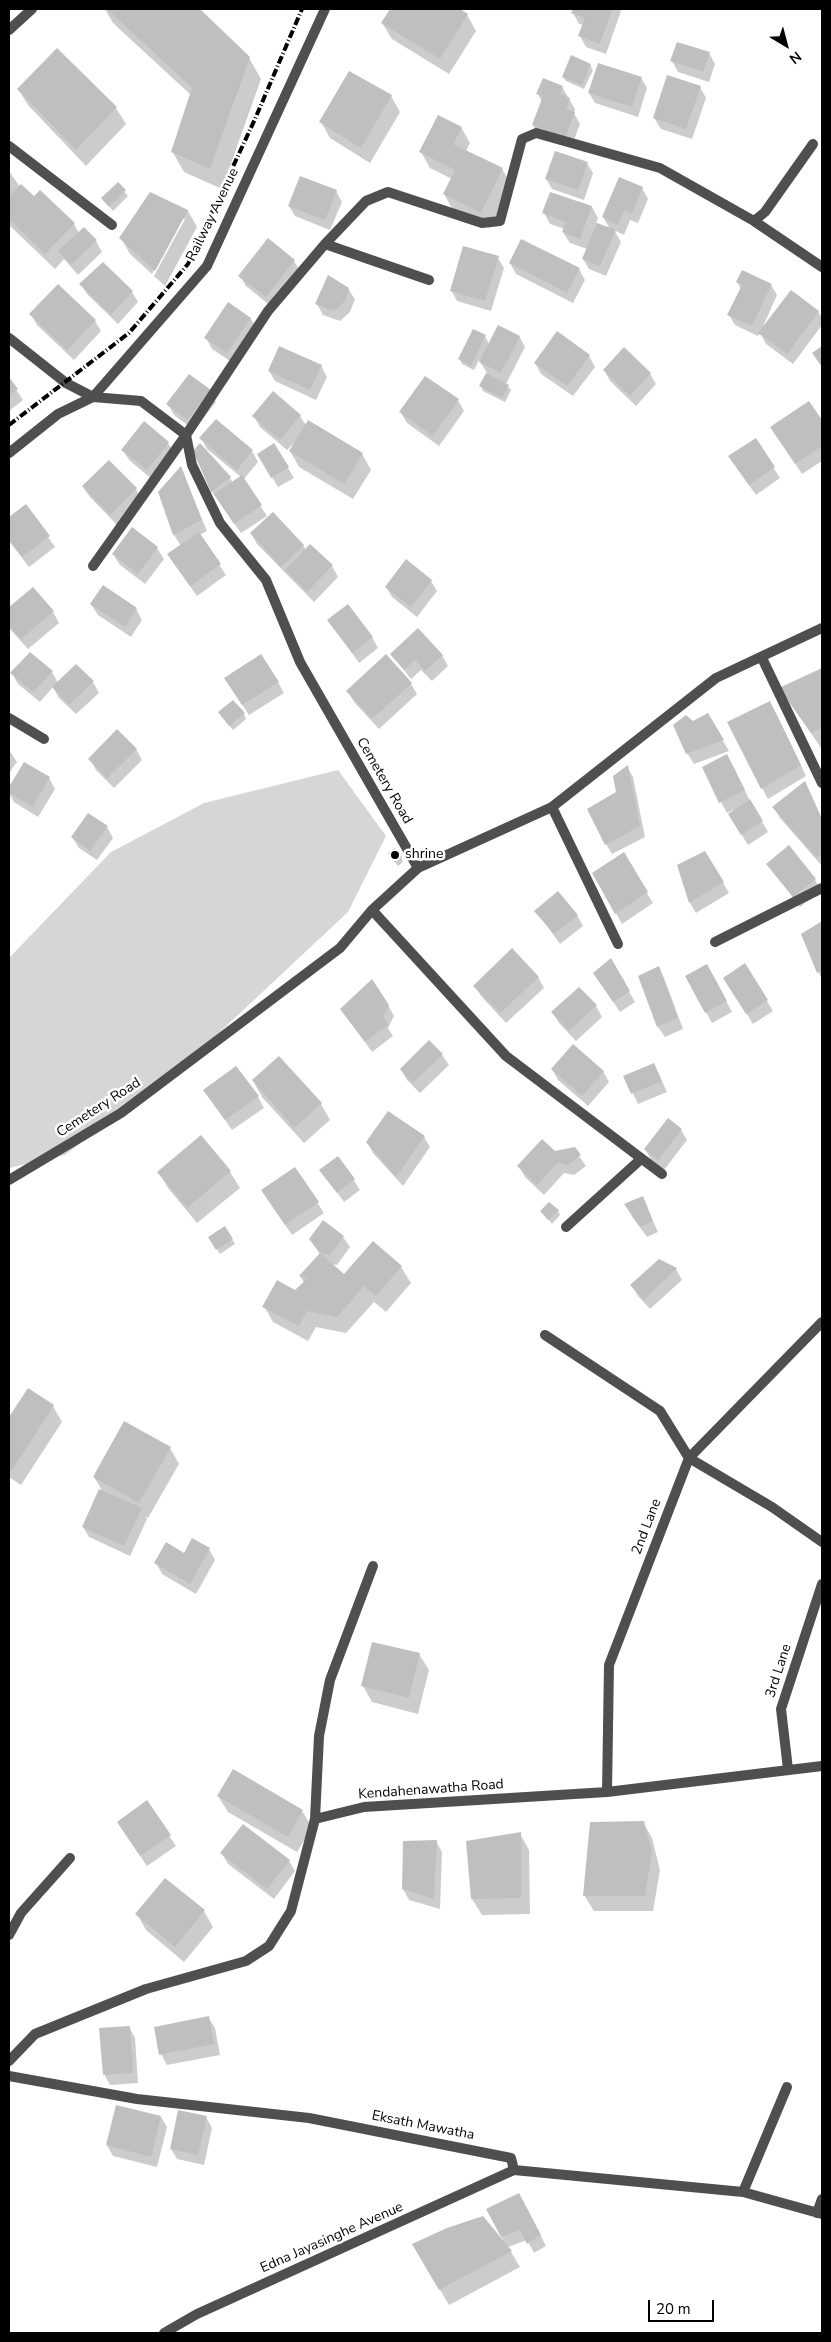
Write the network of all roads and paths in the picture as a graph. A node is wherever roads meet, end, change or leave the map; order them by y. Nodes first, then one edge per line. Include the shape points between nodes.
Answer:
1 (32, 9) edge
2 (325, 9) edge
3 (9, 30) edge
4 (813, 144) dead end
5 (9, 146) edge
6 (754, 221) junction
7 (112, 225) dead end
8 (325, 244) junction
9 (822, 266) edge
10 (429, 280) dead end
11 (9, 338) edge
12 (93, 397) junction
13 (186, 435) junction
14 (9, 453) edge
15 (93, 566) dead end
16 (822, 628) edge
17 (762, 658) junction
18 (9, 718) edge
19 (44, 739) dead end
20 (822, 783) edge
21 (552, 807) junction
22 (418, 868) junction
23 (822, 888) edge
24 (372, 910) junction
25 (715, 942) dead end
26 (618, 944) dead end
27 (641, 1159) junction
28 (662, 1174) dead end
29 (9, 1180) edge
30 (566, 1227) dead end
31 (822, 1322) edge
32 (545, 1335) dead end
33 (689, 1458) junction
34 (822, 1542) edge
35 (373, 1566) dead end
36 (822, 1584) edge
37 (822, 1766) edge
38 (788, 1769) junction
39 (607, 1792) junction
40 (315, 1819) junction
41 (70, 1858) dead end
42 (9, 1935) edge
43 (9, 2061) edge
44 (9, 2076) edge
45 (787, 2087) dead end
46 (514, 2170) junction
47 (743, 2192) junction
48 (822, 2199) edge
49 (819, 2214) edge
50 (164, 2333) edge

1 - 3 street
2 - 12 street, Railway Avenue via 207,266
4 - 6 street via 765,212
5 - 7 street
6 - 8 street via 660,168 536,133 522,139 500,221 482,223 388,192 366,201
6 - 9 street
8 - 10 street
8 - 13 street via 268,311
11 - 12 street via 66,383
12 - 13 street via 141,402
12 - 14 street, Railway Avenue via 58,414
13 - 15 street
13 - 22 street, Cemetery Road via 192,465 220,523 266,580 300,662
16 - 17 street
17 - 20 street
17 - 21 street via 716,678
18 - 19 street
21 - 22 street
21 - 26 street
22 - 24 street, Cemetery Road
23 - 25 street
24 - 27 street via 506,1056
24 - 29 street, Cemetery Road via 340,948 121,1113
27 - 28 street
27 - 30 street
31 - 33 street, 2nd Lane
32 - 33 street via 660,1412
33 - 34 street
33 - 39 street, 2nd Lane via 609,1665
35 - 40 street via 330,1680 319,1736
36 - 38 street, 3rd Lane via 781,1709
37 - 38 street, Kendahenawatha Road
38 - 39 street, Kendahenawatha Road
39 - 40 street, Kendahenawatha Road via 364,1807
40 - 43 street via 291,1911 269,1946 246,1961 146,1988 35,2034
41 - 42 street via 21,1913
44 - 46 street, Eksath Mawatha via 137,2099 309,2118 511,2158
45 - 47 street
46 - 47 street
46 - 50 street, Edna Jayasinghe Avenue via 197,2314
47 - 49 street
48 - 49 street

